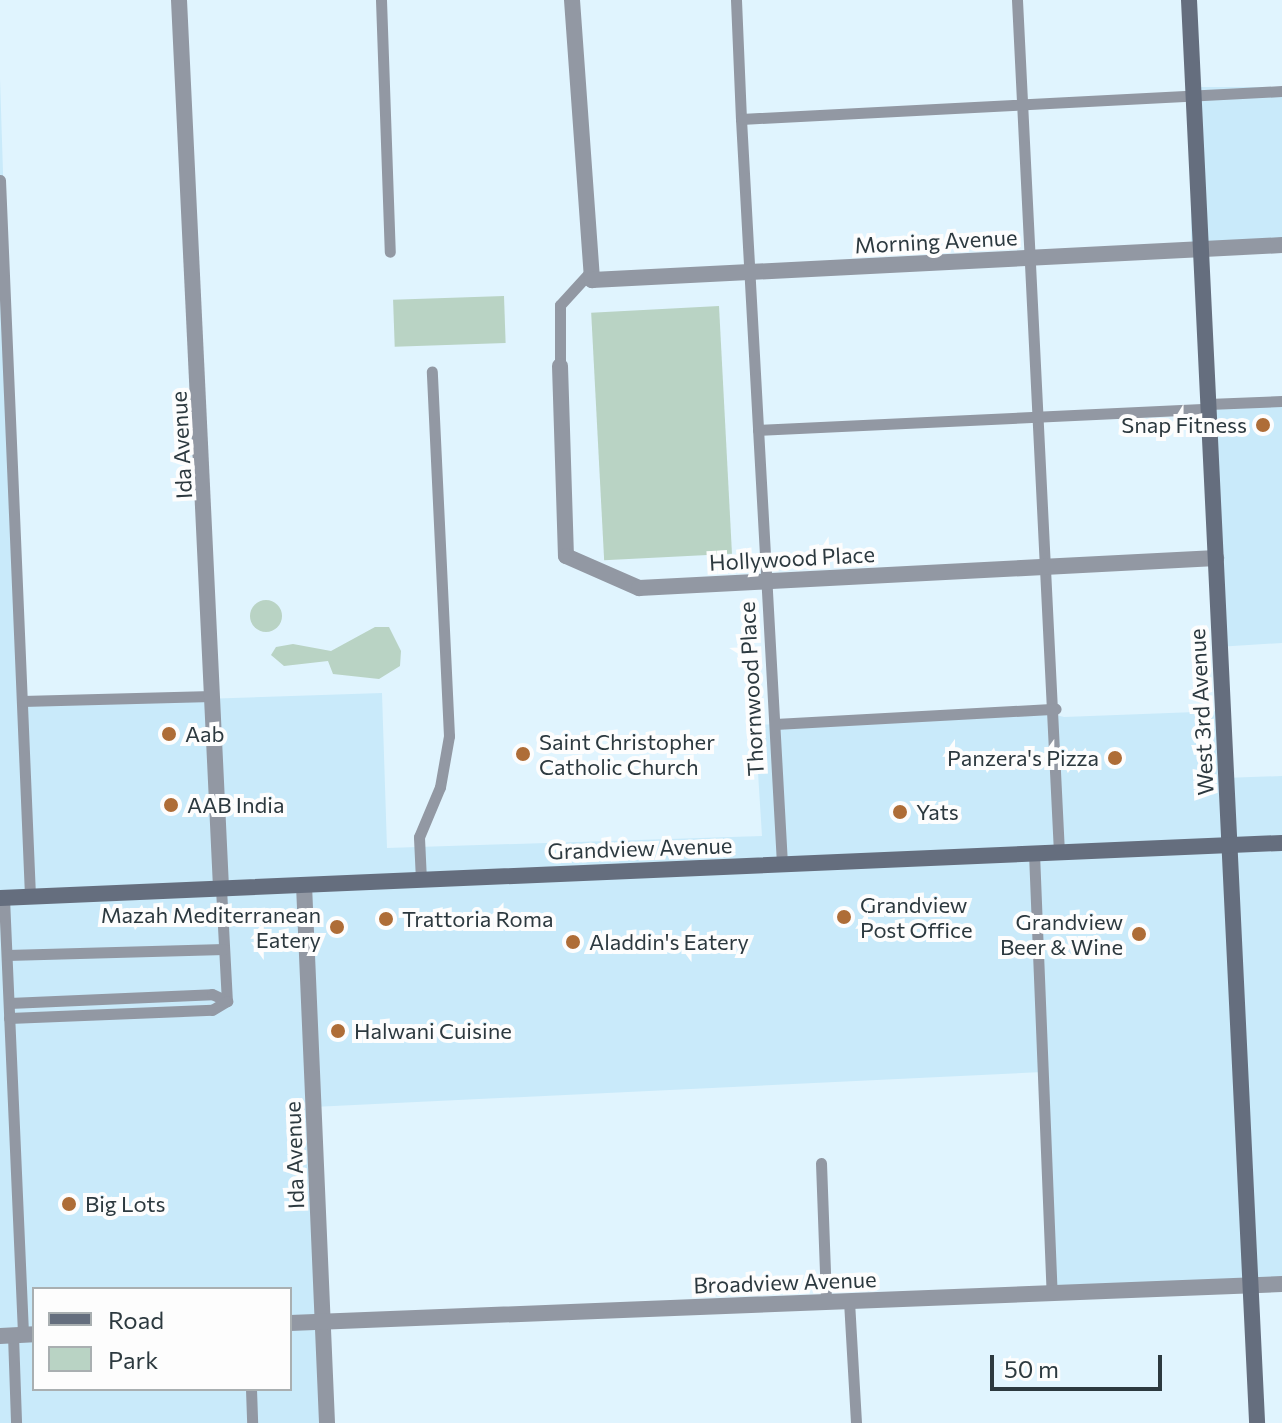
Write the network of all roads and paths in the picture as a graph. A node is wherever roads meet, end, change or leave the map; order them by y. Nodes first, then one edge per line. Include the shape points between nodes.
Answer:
1 (179, 0) edge
2 (381, 0) edge
3 (572, 0) edge
4 (736, 0) edge
5 (1017, 0) edge
6 (1189, 0) edge
7 (1282, 91) edge
8 (1194, 96) junction
9 (1024, 104) junction
10 (741, 119) junction
11 (0, 180) edge
12 (1282, 245) edge
13 (1201, 249) junction
14 (390, 252) dead end
15 (1027, 259) junction
16 (748, 273) junction
17 (591, 276) junction
18 (560, 366) joint
19 (432, 371) dead end
20 (1282, 401) edge
21 (1208, 407) junction
22 (1040, 416) junction
23 (758, 430) junction
24 (1216, 558) junction
25 (1049, 568) junction
26 (767, 582) junction
27 (212, 696) junction
28 (22, 701) junction
29 (1056, 709) junction
30 (775, 724) junction
31 (1282, 843) edge
32 (1230, 846) junction
33 (1059, 852) junction
34 (1034, 853) junction
35 (782, 864) junction
36 (421, 880) junction
37 (304, 885) junction
38 (221, 888) junction
39 (30, 897) junction
40 (2, 898) edge
41 (224, 949) junction
42 (7, 955) junction
43 (227, 1001) junction
44 (9, 1003) junction
45 (9, 1018) junction
46 (6, 1070) edge
47 (821, 1163) dead end
48 (1282, 1284) edge
49 (1249, 1285) junction
50 (1052, 1293) junction
51 (849, 1301) junction
52 (826, 1302) junction
53 (323, 1322) junction
54 (292, 1323) edge
55 (18, 1335) edge
56 (251, 1391) edge
57 (16, 1423) edge
58 (252, 1423) edge
59 (327, 1423) edge
60 (856, 1423) edge
61 (1257, 1423) edge

1 - 27 street, Ida Avenue
2 - 14 lane
3 - 17 street
4 - 10 lane, Thornwood Place
5 - 9 lane
6 - 8 street, West 3rd Avenue
7 - 8 lane
8 - 9 lane
8 - 13 street, West 3rd Avenue
9 - 10 lane
9 - 15 lane
10 - 16 lane, Thornwood Place
11 - 28 lane
12 - 13 street, Morning Avenue
13 - 15 street, Morning Avenue
13 - 21 street, West 3rd Avenue
15 - 16 street, Morning Avenue
15 - 22 lane
16 - 17 street, Morning Avenue
16 - 23 lane, Thornwood Place
17 - 18 lane via 560,305
18 - 26 street, Hollywood Place via 566,556 639,588
19 - 36 lane via 449,736 443,777 419,837
20 - 21 lane
21 - 22 lane
21 - 24 street, West 3rd Avenue
22 - 23 lane
22 - 25 lane
23 - 26 lane, Thornwood Place
24 - 25 street, Hollywood Place
24 - 32 street, West 3rd Avenue
25 - 26 street, Hollywood Place
25 - 29 lane
26 - 30 lane, Thornwood Place
27 - 28 lane
27 - 38 street, Ida Avenue
28 - 39 lane
29 - 30 lane
29 - 33 lane
30 - 35 lane, Thornwood Place
31 - 32 street, Grandview Avenue
32 - 33 street, Grandview Avenue
32 - 49 street, West 3rd Avenue
33 - 34 street, Grandview Avenue
34 - 35 street, Grandview Avenue
34 - 50 lane
35 - 36 street, Grandview Avenue
36 - 37 street, Grandview Avenue
37 - 38 street, Grandview Avenue
37 - 53 street, Ida Avenue
38 - 39 street, Grandview Avenue
38 - 41 lane
39 - 40 street, Grandview Avenue
40 - 42 lane
41 - 42 lane
41 - 43 lane
42 - 44 lane
43 - 44 lane via 212,994
43 - 45 lane via 212,1010
44 - 45 lane
45 - 46 lane
46 - 55 lane
47 - 52 lane
48 - 49 street, Broadview Avenue
49 - 50 street, Broadview Avenue
49 - 61 street, West 3rd Avenue
50 - 51 street, Broadview Avenue
51 - 52 street, Broadview Avenue
51 - 60 lane
52 - 53 street, Broadview Avenue
53 - 54 street, Broadview Avenue
53 - 59 street, Ida Avenue
55 - 57 lane
56 - 58 lane

